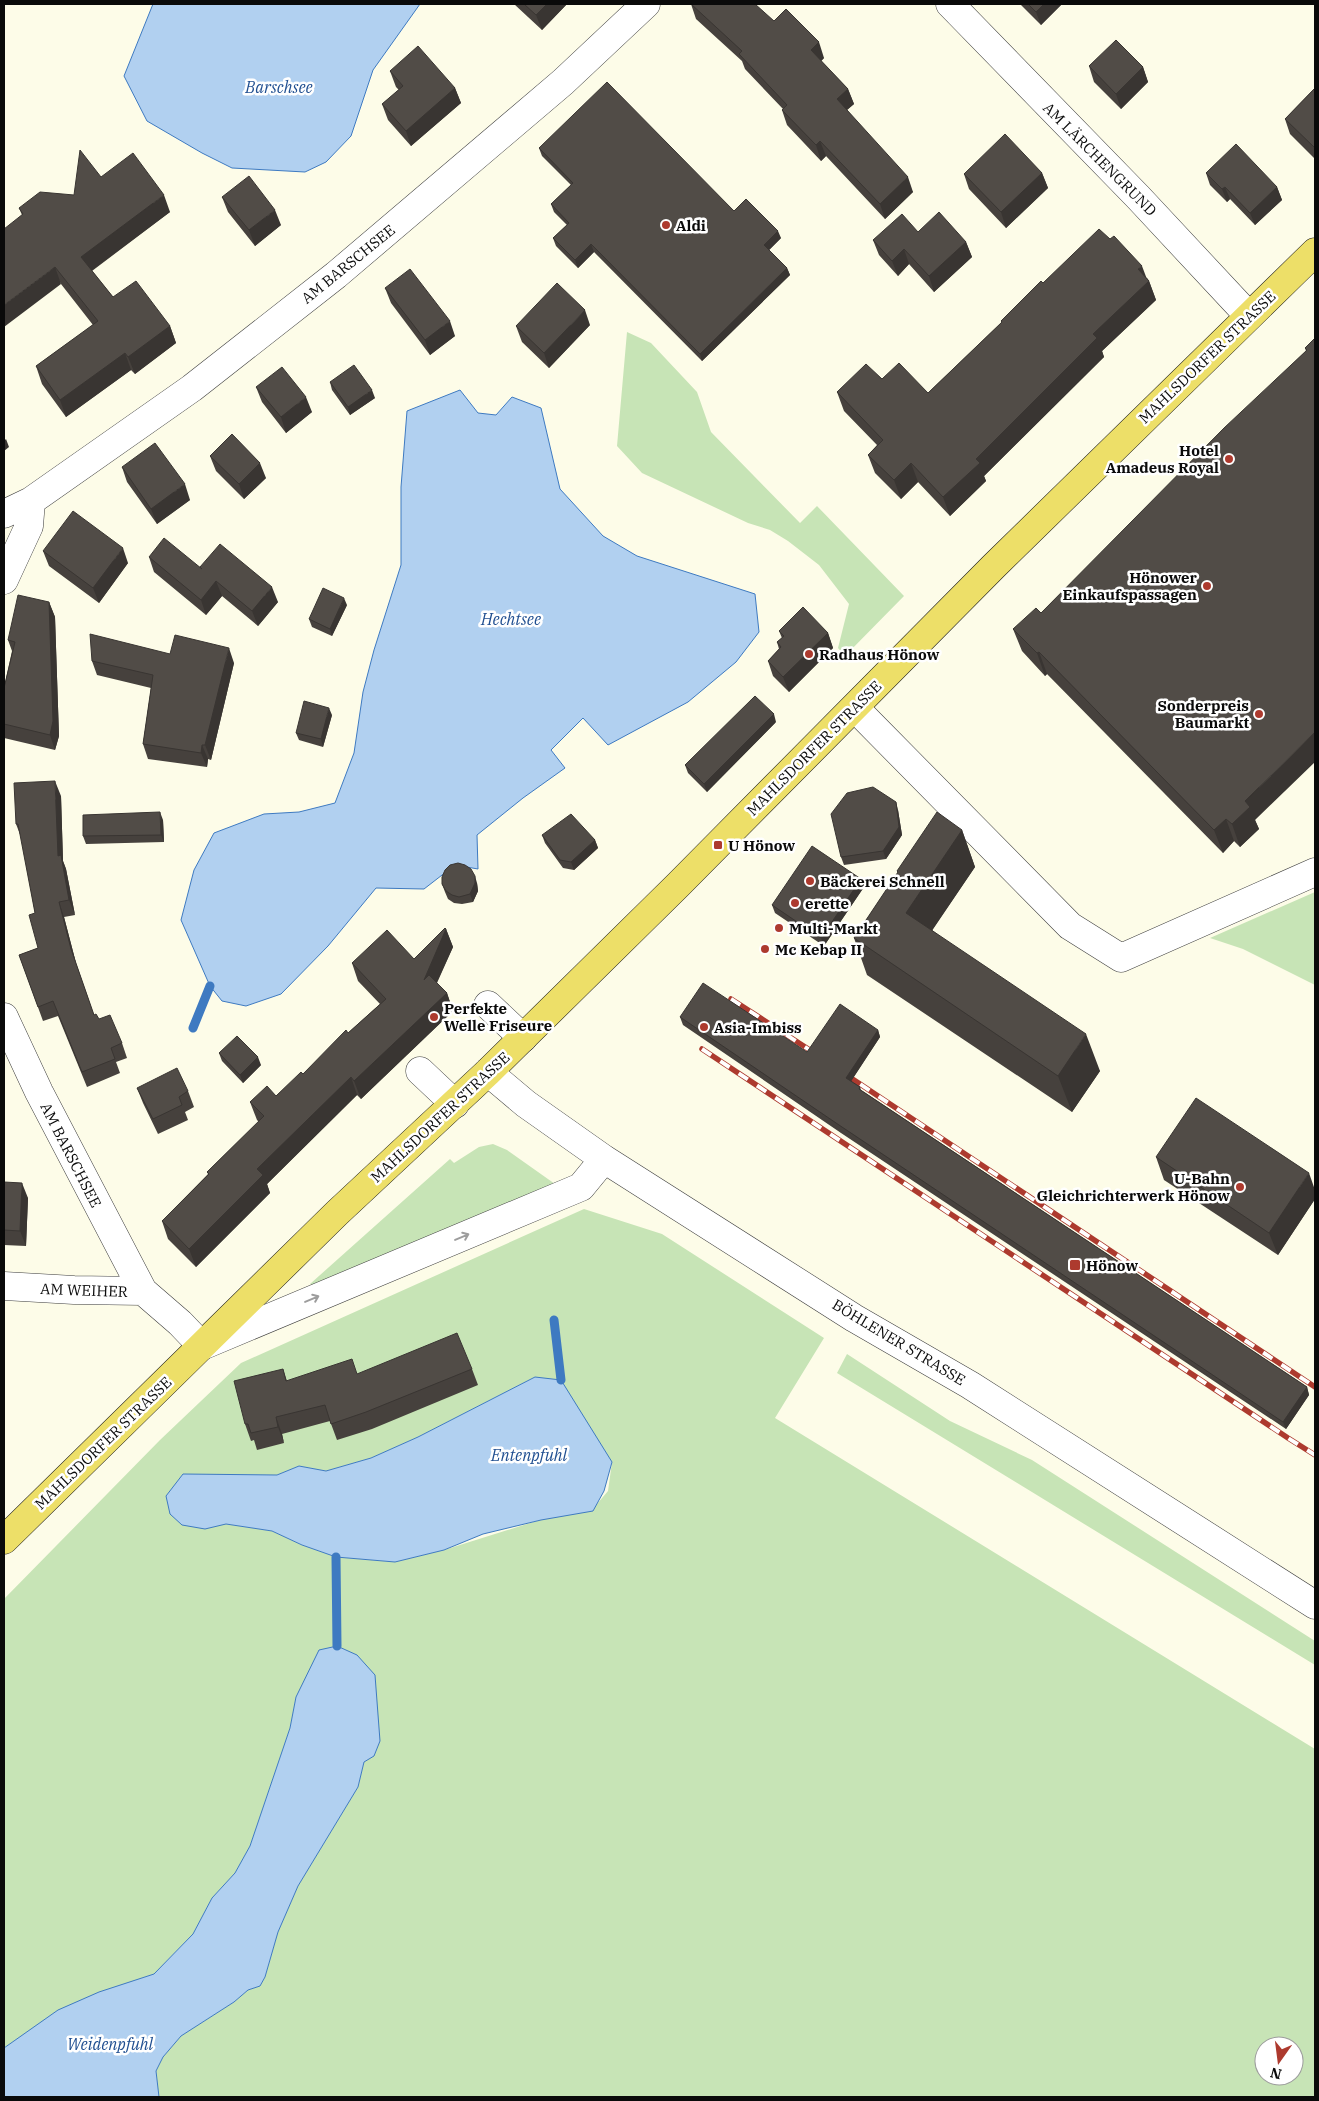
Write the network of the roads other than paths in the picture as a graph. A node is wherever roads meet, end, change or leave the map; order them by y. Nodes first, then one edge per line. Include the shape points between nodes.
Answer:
1 (646, 4) edge
2 (950, 4) edge
3 (1315, 252) edge
4 (1249, 316) junction
5 (31, 501) junction
6 (4, 514) edge
7 (4, 580) edge
8 (855, 708) junction
9 (1315, 872) edge
10 (488, 1006) dead end
11 (4, 1017) edge
12 (523, 1038) junction
13 (420, 1072) dead end
14 (488, 1072) junction
15 (455, 1104) junction
16 (604, 1159) junction
17 (4, 1286) edge
18 (143, 1291) junction
19 (202, 1346) junction
20 (4, 1540) edge
21 (1315, 1605) edge

1 - 5 street, AM BARSCHSEE via 563,82 336,276 192,388
2 - 4 street, AM LÄRCHENGRUND
3 - 4 main road, MAHLSDORFER STRASSE
4 - 8 main road, MAHLSDORFER STRASSE
5 - 6 street, AM BARSCHSEE
5 - 7 street via 28,526
8 - 9 street via 1070,926 1121,958
8 - 12 main road, MAHLSDORFER STRASSE
10 - 12 street
11 - 18 street, AM BARSCHSEE via 39,1092
12 - 14 main road, MAHLSDORFER STRASSE
13 - 15 street
14 - 15 main road, MAHLSDORFER STRASSE
14 - 16 street, BÖHLENER STRASSE via 526,1104
15 - 19 main road, MAHLSDORFER STRASSE via 337,1213
19 -> 16 street, MAHLSDORFER STRASSE via 581,1187
16 - 21 street, BÖHLENER STRASSE via 854,1318 970,1385
17 - 18 street, AM WEIHER
18 - 19 street, AM WEIHER
19 - 20 main road, MAHLSDORFER STRASSE

